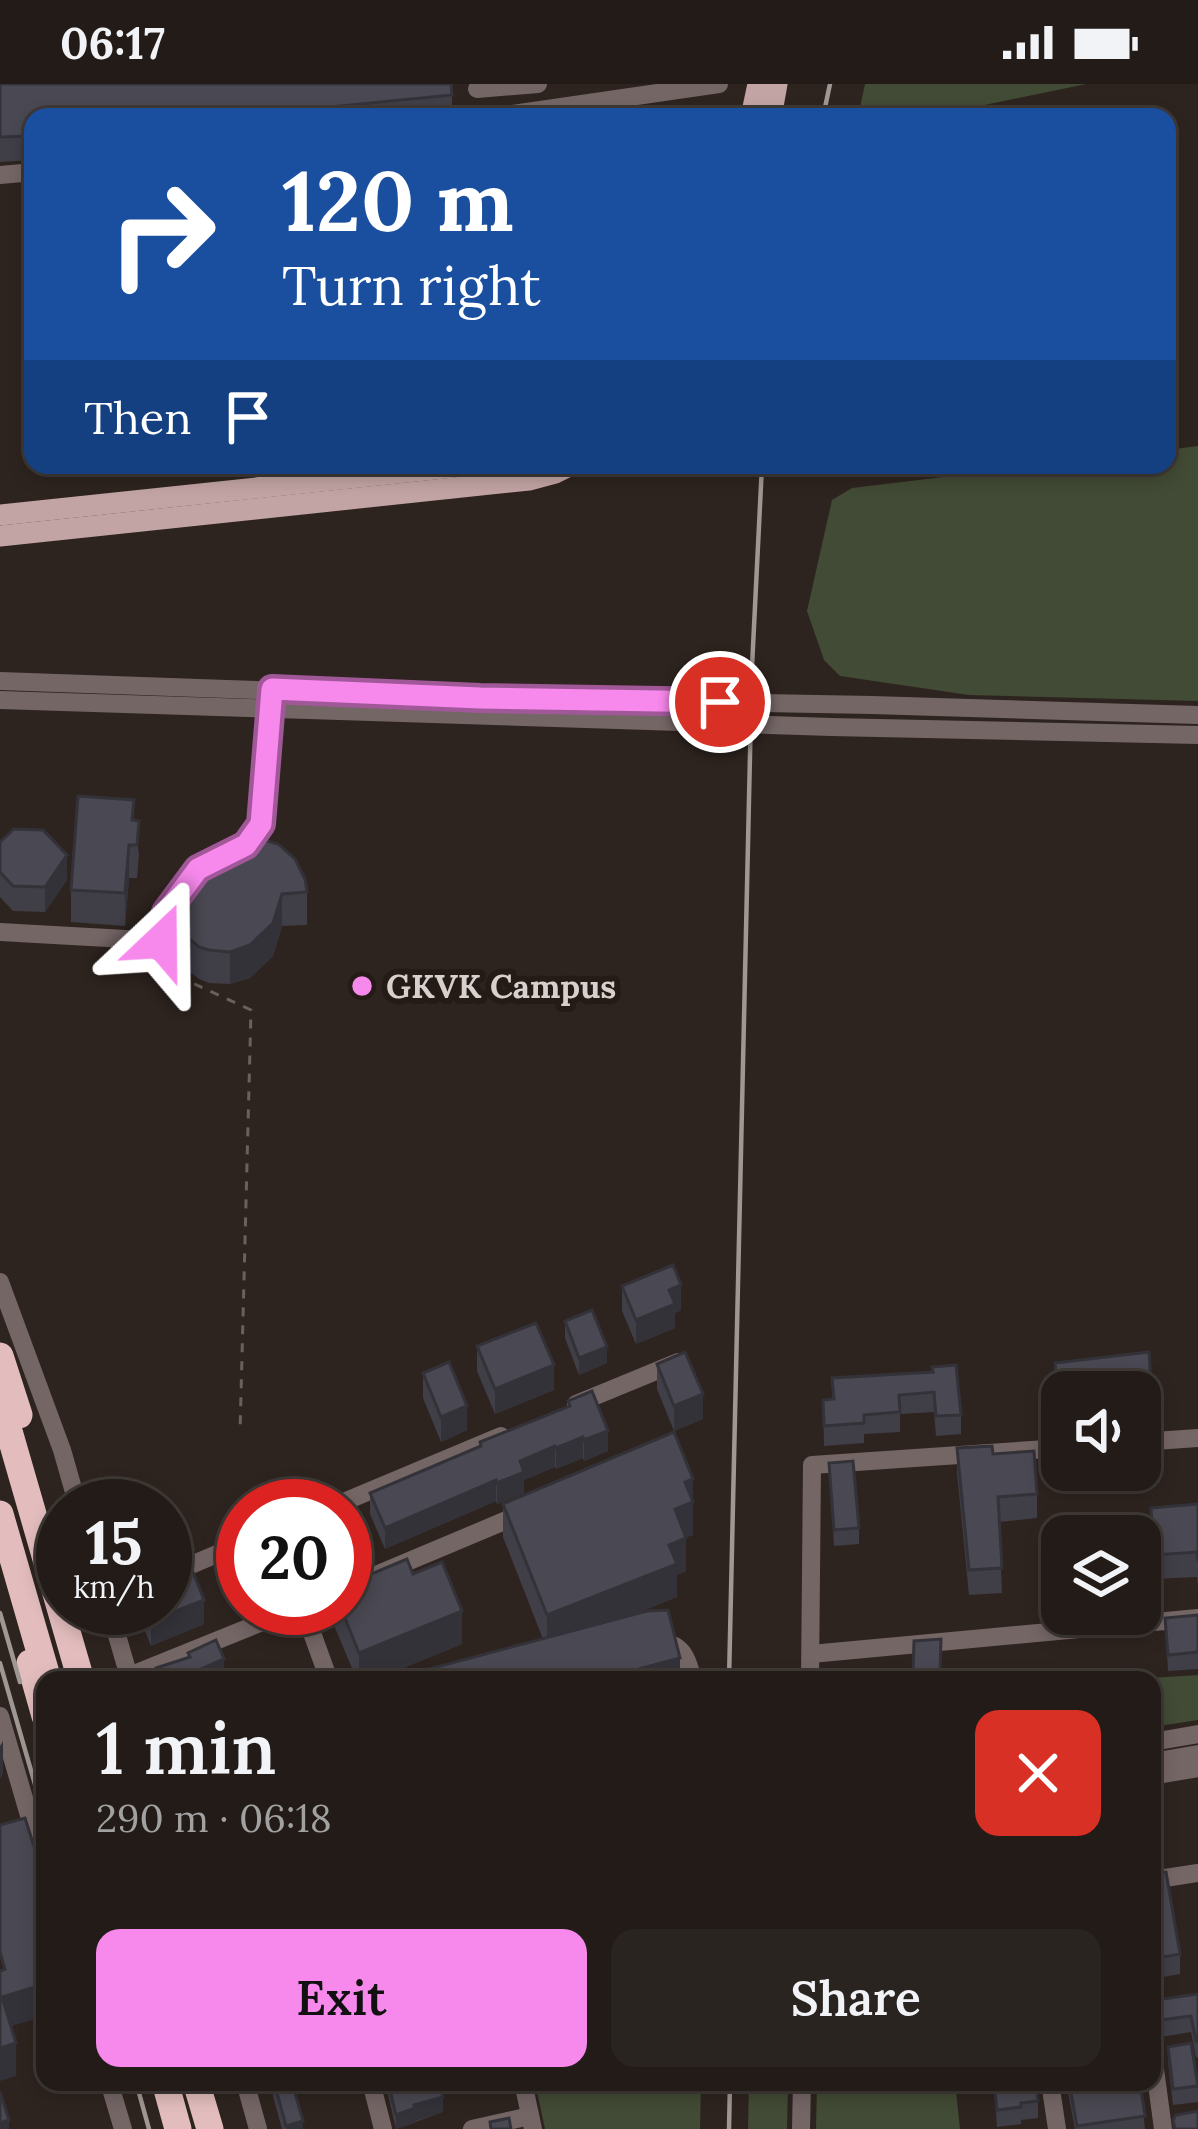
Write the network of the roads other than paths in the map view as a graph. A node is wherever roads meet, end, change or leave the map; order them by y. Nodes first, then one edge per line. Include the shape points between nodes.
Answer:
1 (538, 84) edge
2 (719, 84) edge
3 (477, 87) edge
4 (556, 108) edge
5 (388, 474) edge
6 (551, 474) edge
7 (0, 515) edge
8 (0, 536) edge
9 (0, 681) edge
10 (271, 699) junction
11 (0, 700) edge
12 (1198, 715) edge
13 (1198, 735) edge
14 (0, 932) edge
15 (0, 1282) edge
16 (0, 1356) edge
17 (683, 1359) edge
18 (0, 1400) edge
19 (556, 1413) edge
20 (513, 1431) edge
21 (1198, 1438) edge
22 (1161, 1441) edge
23 (1041, 1449) edge
24 (39, 1479) edge
25 (70, 1479) edge
26 (372, 1490) edge
27 (533, 1509) edge
28 (0, 1514) edge
29 (0, 1556) edge
30 (372, 1577) edge
31 (1198, 1618) edge
32 (88, 1635) edge
33 (117, 1635) edge
34 (234, 1635) edge
35 (311, 1635) edge
36 (645, 1645) edge
37 (811, 1654) junction
38 (45, 1671) edge
39 (78, 1671) edge
40 (98, 1671) edge
41 (127, 1671) edge
42 (146, 1671) edge
43 (325, 1671) edge
44 (690, 1671) edge
45 (810, 1671) edge
46 (36, 1684) edge
47 (0, 1716) edge
48 (1198, 1735) edge
49 (1161, 1741) edge
50 (1198, 1754) edge
51 (1161, 1760) edge
52 (1198, 1768) edge
53 (1161, 1774) edge
54 (21, 1790) junction
55 (0, 1797) edge
56 (36, 1840) edge
57 (1198, 1873) edge
58 (1161, 1879) edge
59 (112, 2091) edge
60 (150, 2091) edge
61 (167, 2091) edge
62 (199, 2091) edge
63 (215, 2091) edge
64 (247, 2091) edge
65 (373, 2091) edge
66 (525, 2091) edge
67 (802, 2091) edge
68 (1052, 2091) edge
69 (1158, 2091) edge
70 (531, 2122) edge
71 (123, 2129) edge
72 (161, 2129) edge
73 (178, 2129) edge
74 (210, 2129) edge
75 (226, 2129) edge
76 (258, 2129) edge
77 (382, 2129) edge
78 (472, 2129) edge
79 (801, 2129) edge
80 (1058, 2129) edge
81 (1163, 2129) edge

1 - 3 street
2 - 4 street
5 - 7 main road
6 - 8 main road
9 - 10 street
10 - 11 street
10 - 12 street
10 - 13 street via 831,728
10 - 14 street via 261,824 246,845 198,869 166,912 161,941
15 - 25 street
16 - 24 highway
17 - 19 street
18 - 39 highway
20 - 26 street
21 - 22 street
23 - 37 street via 812,1465
27 - 30 street
28 - 38 highway
29 - 46 highway
31 - 37 street
32 - 40 highway
33 - 41 street
34 - 42 street
35 - 43 street
36 - 44 street via 678,1646
37 - 45 street
47 - 54 street
48 - 49 street
50 - 51 street
52 - 53 street
54 - 55 street
54 - 56 street
57 - 58 street
59 - 71 street
60 - 72 highway
61 - 73 highway
62 - 74 highway
63 - 75 highway
64 - 76 street
65 - 77 street
66 - 70 street
67 - 79 street
68 - 80 street
69 - 81 street
70 - 78 street

